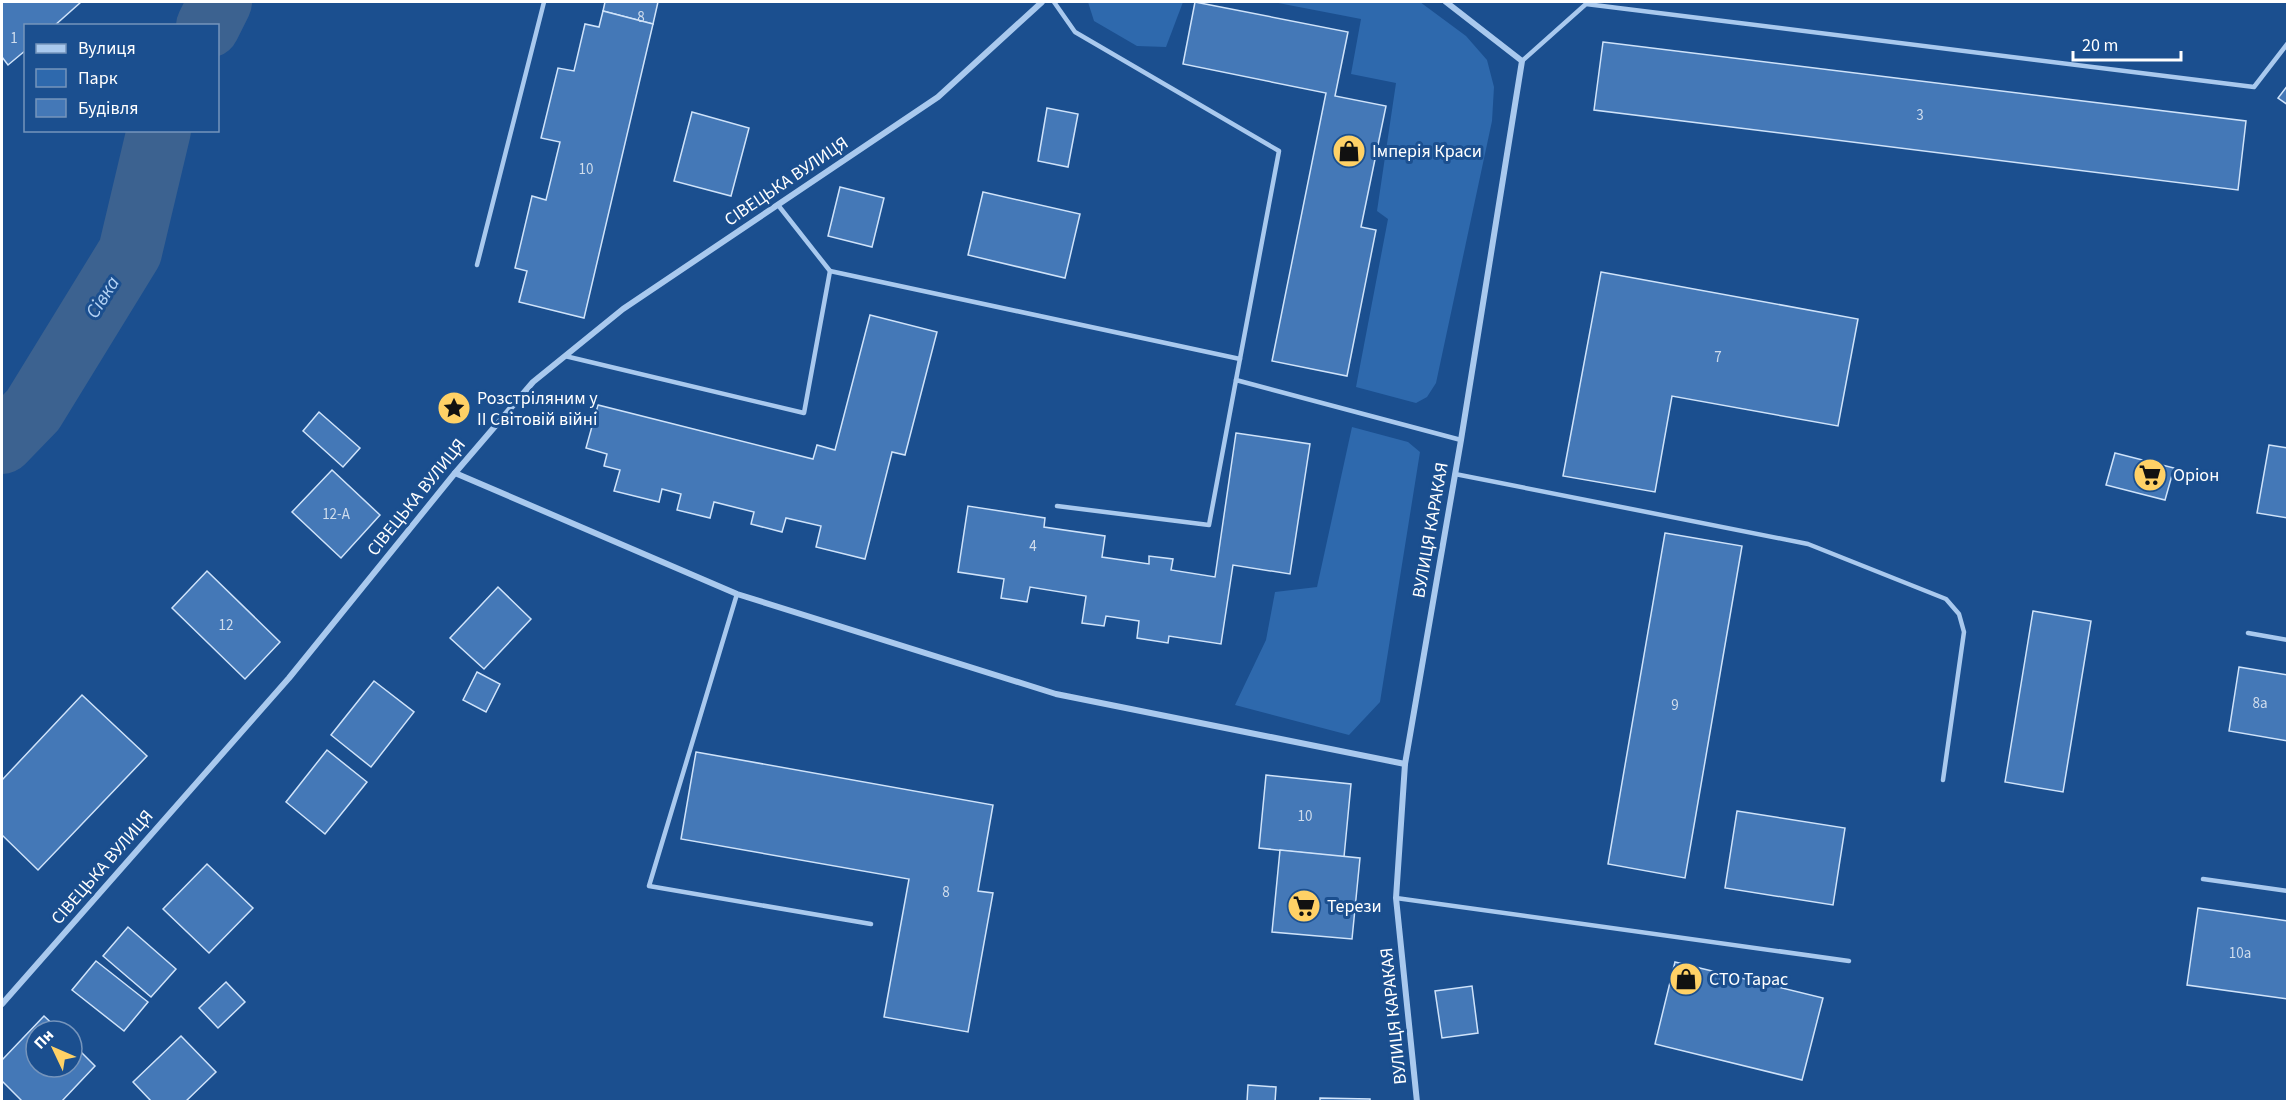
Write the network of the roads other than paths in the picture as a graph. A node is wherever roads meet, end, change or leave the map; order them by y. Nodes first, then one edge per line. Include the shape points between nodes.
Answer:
1 (544, 2) edge
2 (1042, 2) edge
3 (1054, 2) edge
4 (1446, 2) edge
5 (2288, 43) edge
6 (1522, 61) junction
7 (778, 204) junction
8 (477, 265) dead end
9 (830, 270) junction
10 (565, 356) junction
11 (1240, 359) junction
12 (1236, 380) junction
13 (1461, 440) junction
14 (455, 473) junction
15 (1455, 474) junction
16 (1057, 506) dead end
17 (737, 594) junction
18 (2248, 633) dead end
19 (2288, 640) edge
20 (1405, 765) junction
21 (1943, 780) dead end
22 (2204, 879) dead end
23 (2288, 891) edge
24 (1396, 898) junction
25 (871, 924) dead end
26 (1849, 961) dead end
27 (2, 1004) edge
28 (1417, 1101) edge

1 - 8 lane
2 - 7 street, СІВЕЦЬКА ВУЛИЦЯ via 938,96
3 - 11 lane via 1075,32 1279,151
4 - 6 street
5 - 6 lane via 2254,87 1586,4
6 - 13 street, ВУЛИЦЯ КАРАКАЯ
7 - 9 lane
7 - 10 street, СІВЕЦЬКА ВУЛИЦЯ via 623,309
9 - 10 lane via 804,414
9 - 11 lane
10 - 14 street, СІВЕЦЬКА ВУЛИЦЯ via 533,382
11 - 12 lane
12 - 13 lane
12 - 16 lane via 1209,525
13 - 15 street, ВУЛИЦЯ КАРАКАЯ
14 - 17 street
14 - 27 street, СІВЕЦЬКА ВУЛИЦЯ via 289,678
15 - 20 street, ВУЛИЦЯ КАРАКАЯ
15 - 21 lane via 1808,544 1946,599 1959,614 1964,632
17 - 20 street via 1056,694
17 - 25 lane via 649,886
18 - 19 lane
20 - 24 street, ВУЛИЦЯ КАРАКАЯ
22 - 23 lane
24 - 26 lane
24 - 28 street, ВУЛИЦЯ КАРАКАЯ

